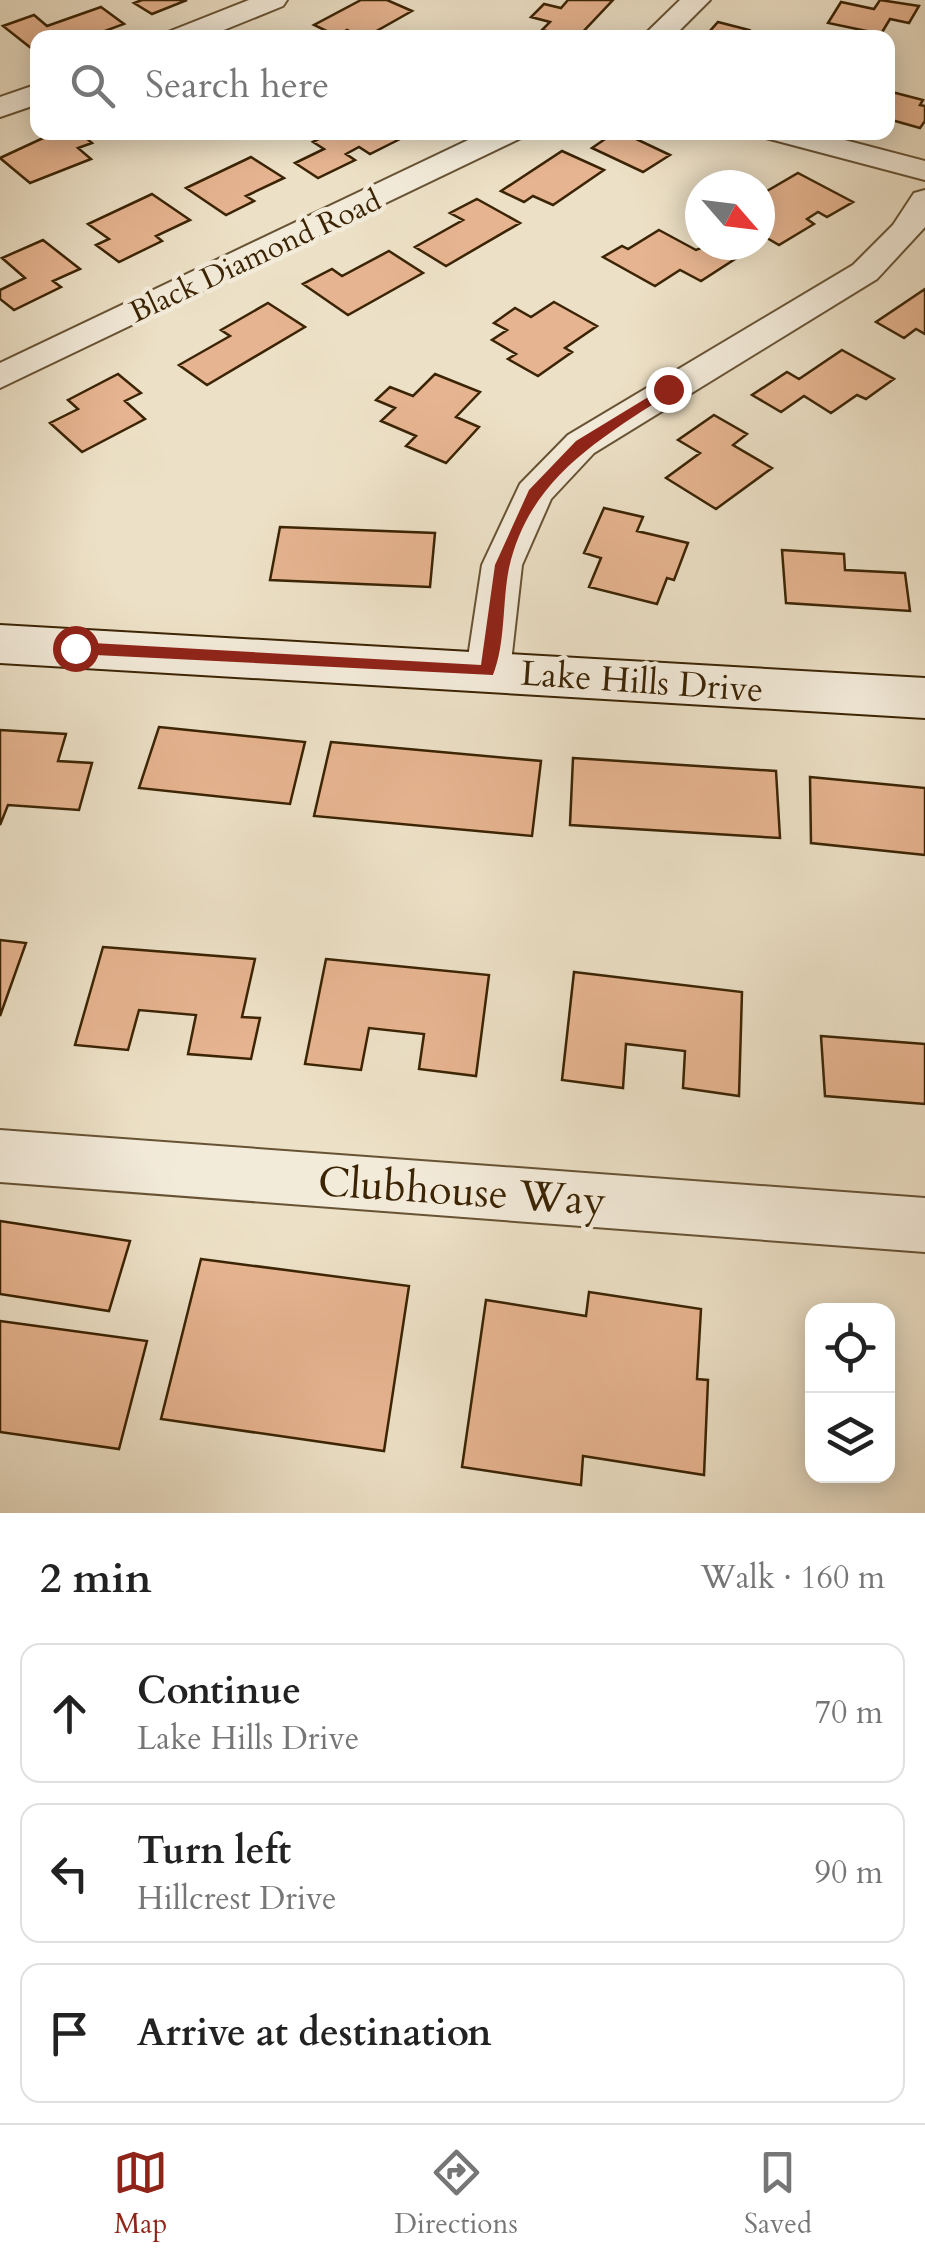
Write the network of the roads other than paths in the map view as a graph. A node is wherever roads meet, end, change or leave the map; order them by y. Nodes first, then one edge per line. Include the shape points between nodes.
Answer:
1 (273, 0) edge
2 (696, 0) edge
3 (198, 30) edge
4 (664, 30) edge
5 (30, 96) edge
6 (0, 108) edge
7 (493, 140) edge
8 (808, 140) edge
9 (925, 170) edge
10 (925, 200) edge
11 (0, 377) edge
12 (0, 644) edge
13 (488, 671) junction
14 (925, 698) edge
15 (0, 1156) edge
16 (925, 1224) edge

1 - 3 street
2 - 4 street
5 - 6 street
7 - 11 street, Black Diamond Road
8 - 9 street
10 - 13 street via 906,231 865,272 581,444 534,493 502,565
12 - 13 street, Lake Hills Drive
13 - 14 street, Lake Hills Drive
15 - 16 street, Clubhouse Way

